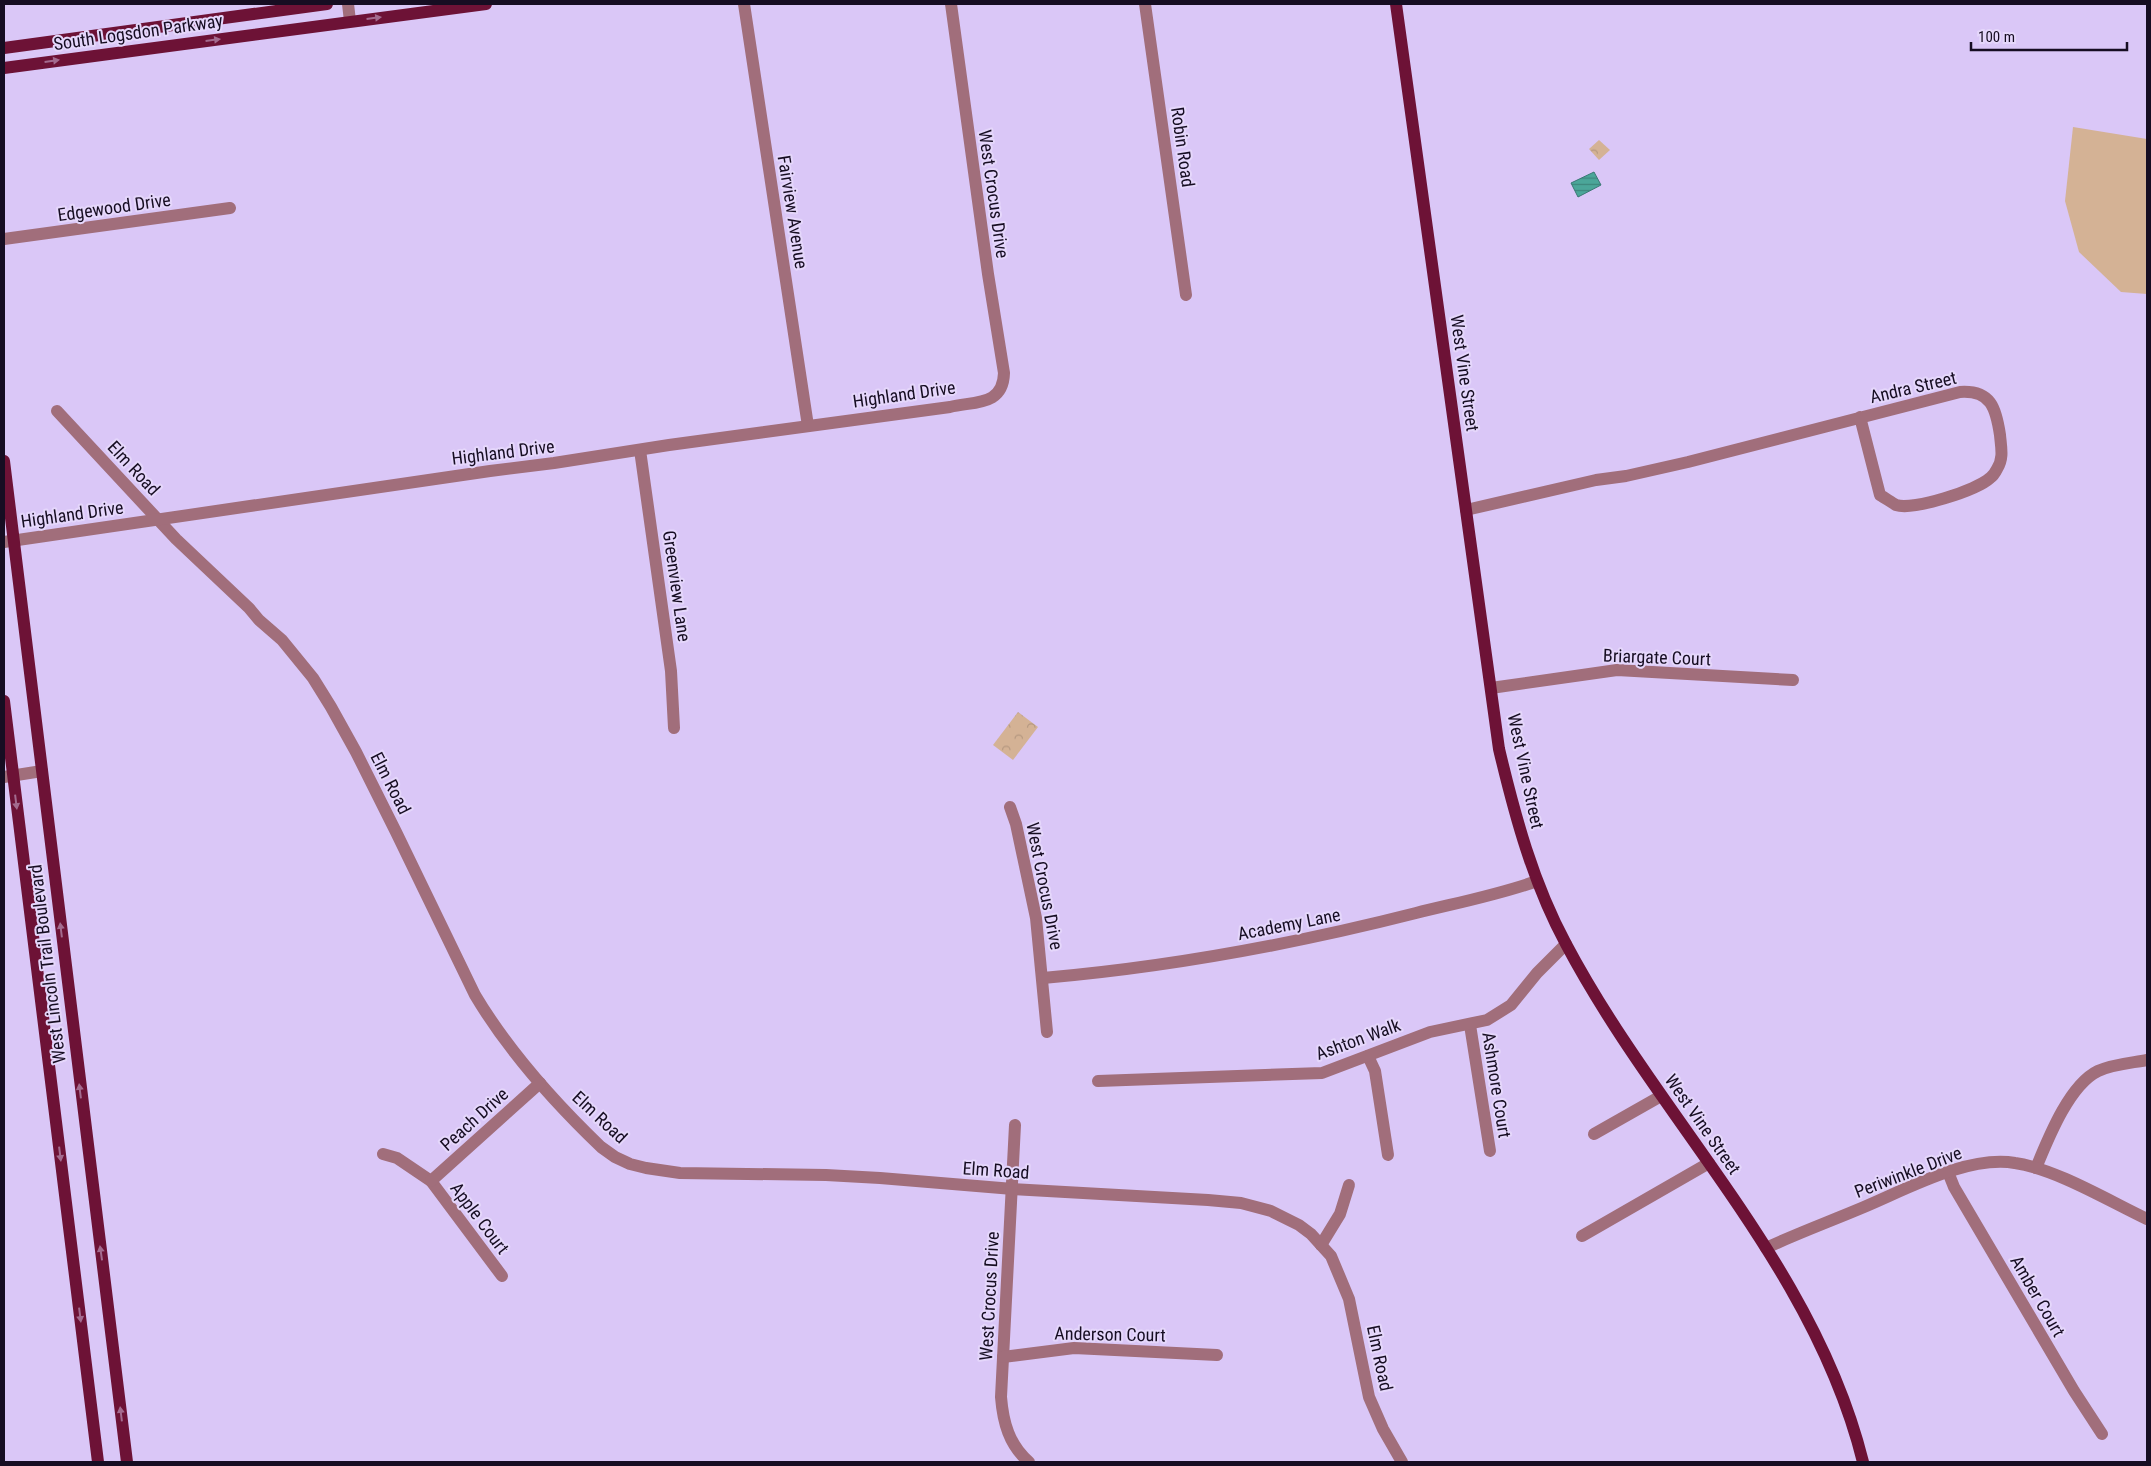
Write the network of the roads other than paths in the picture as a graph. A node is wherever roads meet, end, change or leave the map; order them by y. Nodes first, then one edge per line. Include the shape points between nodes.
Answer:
1 (327, 4) edge
2 (348, 4) edge
3 (486, 4) edge
4 (744, 4) edge
5 (951, 4) edge
6 (1145, 4) edge
7 (1396, 4) edge
8 (350, 21) junction
9 (4, 48) edge
10 (4, 68) edge
11 (230, 208) dead end
12 (4, 239) edge
13 (1186, 295) dead end
14 (1002, 388) joint
15 (57, 411) dead end
16 (1860, 417) junction
17 (808, 426) junction
18 (640, 450) junction
19 (4, 461) edge
20 (1466, 510) junction
21 (158, 519) junction
22 (9, 541) edge
23 (1793, 680) dead end
24 (1491, 688) junction
25 (4, 701) edge
26 (674, 728) dead end
27 (42, 772) junction
28 (8, 776) edge
29 (1010, 806) dead end
30 (1537, 881) junction
31 (1566, 944) junction
32 (1043, 978) junction
33 (1470, 1025) junction
34 (1048, 1032) dead end
35 (1368, 1056) junction
36 (2147, 1060) edge
37 (1098, 1081) dead end
38 (540, 1083) junction
39 (1661, 1096) junction
40 (1015, 1125) dead end
41 (1594, 1134) dead end
42 (1490, 1151) dead end
43 (383, 1154) dead end
44 (1388, 1155) dead end
45 (1709, 1163) junction
46 (2036, 1168) junction
47 (1948, 1172) junction
48 (431, 1181) junction
49 (1349, 1185) dead end
50 (1013, 1189) junction
51 (2147, 1219) edge
52 (1582, 1236) dead end
53 (1321, 1245) junction
54 (1766, 1248) junction
55 (502, 1276) dead end
56 (1217, 1355) dead end
57 (1003, 1357) junction
58 (2102, 1434) dead end
59 (98, 1462) edge
60 (127, 1462) edge
61 (1029, 1462) edge
62 (1402, 1462) edge
63 (1863, 1462) edge

1 - 9 main road, South Logsdon Parkway
2 - 8 street
8 -> 3 main road, South Logsdon Parkway
4 - 17 street, Fairview Avenue
5 - 14 street, West Crocus Drive via 1004,373
6 - 13 street, Robin Road
7 - 20 main road, West Vine Street
10 -> 8 main road, South Logsdon Parkway
11 - 12 street, Edgewood Drive
14 - 17 street, Highland Drive via 992,399
15 - 21 street, Elm Road
16 - 16 street, Andra Street via 1880,495 1897,505 1914,505 1953,496 1990,478 2002,456 1997,414 1983,395 1973,391
16 - 20 street, Andra Street via 1688,462
17 - 18 street, Highland Drive
18 - 21 street, Highland Drive
18 - 26 street, Greenview Lane via 672,671
19 - 22 main road, West Lincoln Trail Boulevard
20 - 24 main road, West Vine Street
21 - 22 street, Highland Drive
21 - 38 street, Elm Road via 282,640 313,678 356,752 475,995 499,1034
22 - 27 main road, West Lincoln Trail Boulevard
23 - 24 street, Briargate Court via 1616,670
24 - 30 main road, West Vine Street via 1499,749 1509,791
25 - 28 main road, West Lincoln Trail Boulevard
27 - 28 street
60 -> 27 main road, West Lincoln Trail Boulevard
28 -> 59 main road, West Lincoln Trail Boulevard
29 - 32 street, West Crocus Drive via 1036,918
30 - 31 main road, West Vine Street
30 - 32 street, Academy Lane via 1354,929 1286,943 1167,963
31 - 33 street, Ashton Walk via 1512,1005 1487,1020
31 - 39 main road, West Vine Street
32 - 34 street, West Crocus Drive
33 - 35 street, Ashton Walk via 1430,1032
33 - 42 street, Ashmore Court
35 - 37 street, Ashton Walk via 1322,1073
35 - 44 street via 1375,1071
36 - 46 street via 2100,1070 2080,1083 2064,1107
38 - 48 street, Peach Drive
38 - 50 street, Elm Road via 601,1147 615,1157 646,1168 680,1173 844,1176
39 - 41 street
39 - 45 main road, West Vine Street
40 - 50 street, West Crocus Drive
43 - 48 street, Apple Court via 397,1158
45 - 52 street
45 - 54 main road, West Vine Street
46 - 47 street, Periwinkle Drive via 1999,1162
46 - 51 street, Periwinkle Drive
47 - 54 street, Periwinkle Drive
47 - 58 street, Amber Court via 2026,1311
48 - 55 street, Apple Court
49 - 53 street via 1340,1214
50 - 53 street, Elm Road via 1240,1203 1285,1218
50 - 57 street, West Crocus Drive
53 - 62 street, Elm Road via 1331,1256 1349,1299 1369,1397
54 - 63 main road, West Vine Street via 1810,1323 1832,1369 1844,1397
56 - 57 street, Anderson Court via 1074,1348
57 - 61 street, West Crocus Drive via 1001,1397 1005,1423 1015,1447

